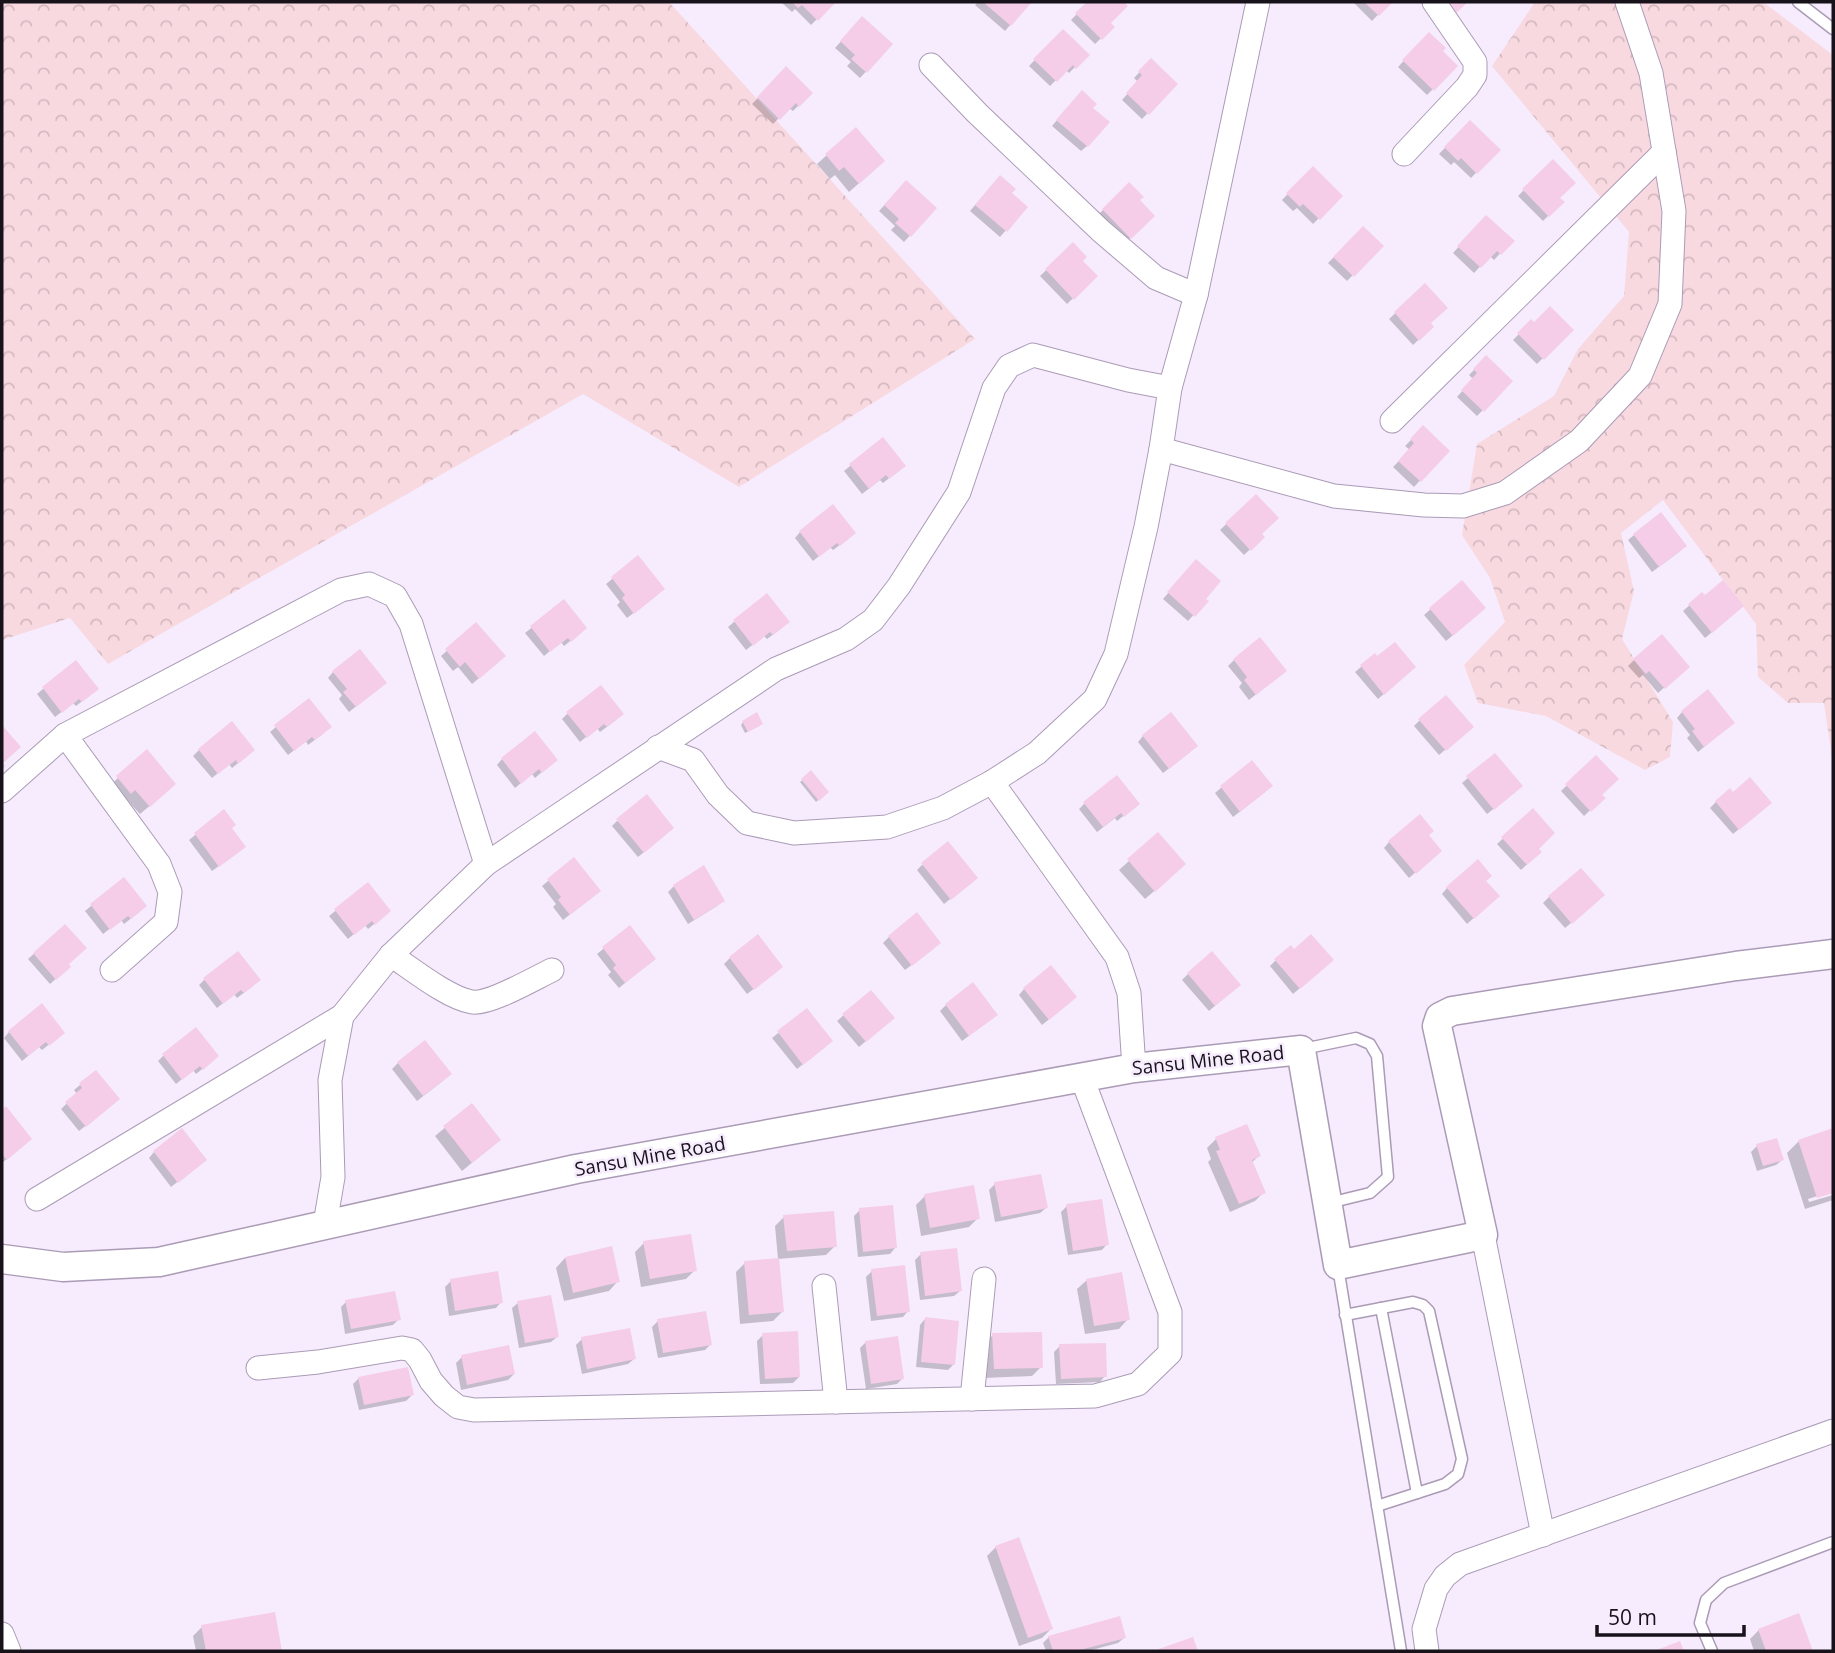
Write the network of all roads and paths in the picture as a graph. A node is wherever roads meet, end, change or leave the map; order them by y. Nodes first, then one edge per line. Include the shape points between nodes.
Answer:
1 (1258, 2) edge
2 (1434, 2) edge
3 (1628, 2) edge
4 (1798, 2) edge
5 (1833, 29) edge
6 (931, 65) dead end
7 (1664, 152) junction
8 (1404, 154) dead end
9 (1196, 295) junction
10 (1170, 388) junction
11 (1392, 421) dead end
12 (1161, 449) junction
13 (65, 735) junction
14 (658, 747) junction
15 (992, 782) junction
16 (2, 791) edge
17 (486, 864) junction
18 (1833, 954) edge
19 (391, 955) junction
20 (112, 970) dead end
21 (552, 970) dead end
22 (342, 1016) junction
23 (1301, 1050) junction
24 (1133, 1068) junction
25 (1082, 1078) junction
26 (37, 1199) dead end
27 (1327, 1204) junction
28 (326, 1224) junction
29 (1483, 1234) junction
30 (2, 1259) edge
31 (1338, 1265) junction
32 (984, 1279) dead end
33 (824, 1286) dead end
34 (1381, 1308) junction
35 (1345, 1315) junction
36 (258, 1368) dead end
37 (972, 1399) junction
38 (836, 1402) junction
39 (1833, 1431) edge
40 (1418, 1493) junction
41 (1377, 1506) junction
42 (1543, 1535) junction
43 (1833, 1542) edge
44 (2, 1634) edge
45 (9, 1651) edge
46 (1401, 1651) edge
47 (1427, 1651) edge
48 (1712, 1651) edge

1 - 9 street
2 - 8 street via 1475,62 1475,75
3 - 7 street via 1651,73
4 - 5 lane
6 - 9 street via 1072,204 1156,278
7 - 11 street
7 - 12 street via 1674,211 1670,304 1640,376 1579,441 1505,493 1463,506 1334,496
9 - 10 street
10 - 12 street
10 - 14 street via 1033,355 1009,366 994,388 959,492 873,620 846,639 776,669
12 - 15 street via 1116,654 1095,699 1037,753
13 - 16 street
13 - 17 street via 341,590 369,583 395,596 411,624
13 - 20 street via 159,863 170,892 166,922
14 - 15 street via 693,760 718,795 747,823 794,833 887,827 943,808
14 - 17 street
15 - 24 street via 1117,957 1129,993
17 - 19 street
18 - 29 street via 1452,1011 1440,1017 1437,1026
19 - 21 street via 450,994 474,1003 495,998
19 - 22 street
22 - 26 street
22 - 28 street via 330,1080 333,1177
23 - 24 street, Sansu Mine Road
23 - 27 street
23 - 27 lane via 1356,1038 1370,1044 1377,1056 1388,1177 1370,1193
24 - 25 street, Sansu Mine Road
25 - 28 street, Sansu Mine Road via 576,1169
25 - 37 street via 1170,1312 1170,1353 1138,1384 1095,1396
27 - 31 street
28 - 30 street, Sansu Mine Road via 159,1262 63,1267
29 - 31 street
29 - 42 street
31 - 35 lane
32 - 37 street
33 - 38 street
34 - 35 lane
34 - 40 lane
34 - 40 lane via 1413,1302 1429,1311 1462,1459 1458,1474
35 - 41 lane
36 - 38 street via 402,1348 412,1350 444,1396 458,1407 474,1410
37 - 38 street
39 - 42 street
40 - 41 lane
41 - 46 lane
42 - 47 street via 1460,1564 1445,1576 1436,1589 1424,1629
43 - 48 lane via 1724,1583 1706,1600 1700,1623
44 - 45 street

